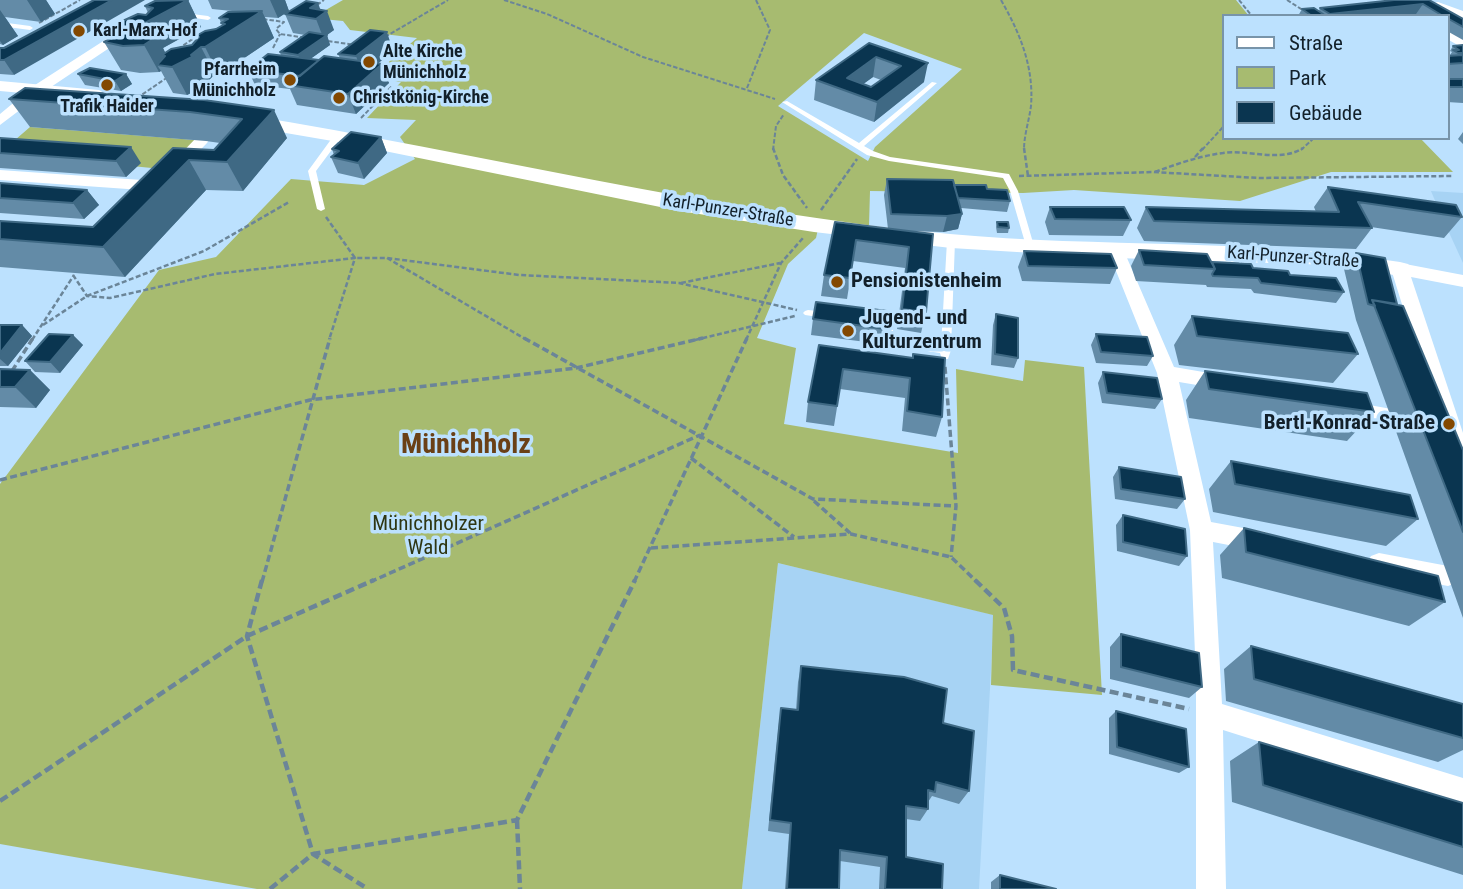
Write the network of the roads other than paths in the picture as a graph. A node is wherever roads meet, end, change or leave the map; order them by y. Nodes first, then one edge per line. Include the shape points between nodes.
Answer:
1 (175, 0) edge
2 (1438, 5) edge
3 (156, 12) junction
4 (1463, 15) edge
5 (208, 18) dead end
6 (0, 24) edge
7 (30, 28) road end
8 (934, 83) dead end
9 (0, 86) edge
10 (40, 88) junction
11 (132, 101) edge
12 (785, 102) road end
13 (225, 117) edge
14 (0, 121) edge
15 (347, 135) junction
16 (202, 140) edge
17 (862, 149) junction
18 (0, 175) edge
19 (321, 209) road end
20 (951, 241) junction
21 (1030, 246) junction
22 (1115, 251) junction
23 (1400, 269) junction
24 (1463, 281) edge
25 (808, 313) road end
26 (833, 316) edge
27 (859, 319) edge
28 (946, 350) junction
29 (945, 367) edge
30 (1167, 373) junction
31 (1244, 385) edge
32 (1325, 405) edge
33 (1390, 415) dead end
34 (1422, 421) edge
35 (1449, 424) junction
36 (1463, 465) edge
37 (1201, 530) junction
38 (1284, 545) edge
39 (1352, 558) edge
40 (1448, 576) dead end
41 (1210, 713) junction
42 (1463, 792) edge
43 (1211, 889) edge

1 - 3 street
2 - 4 street
3 - 5 lane
3 - 10 street
6 - 7 lane
8 - 17 lane
9 - 10 street
10 - 11 street
10 - 14 street
12 - 17 lane
13 - 15 street, Karl-Punzer-Straße
15 - 19 lane via 312,171
15 - 20 street, Karl-Punzer-Straße via 680,205
16 - 18 street via 151,192
17 - 21 lane via 889,159 1006,176
20 - 21 street, Karl-Punzer-Straße
20 - 28 lane
21 - 22 street, Karl-Punzer-Straße
22 - 23 street, Karl-Punzer-Straße via 1278,251
22 - 30 street
23 - 24 street, Karl-Punzer-Straße
23 - 35 street
25 - 26 lane
27 - 28 lane via 888,323 891,343
28 - 29 lane
30 - 31 street
30 - 37 street
32 - 33 street
34 - 35 street
35 - 36 street
37 - 38 street
37 - 41 street
39 - 40 street
41 - 42 street
41 - 43 street

